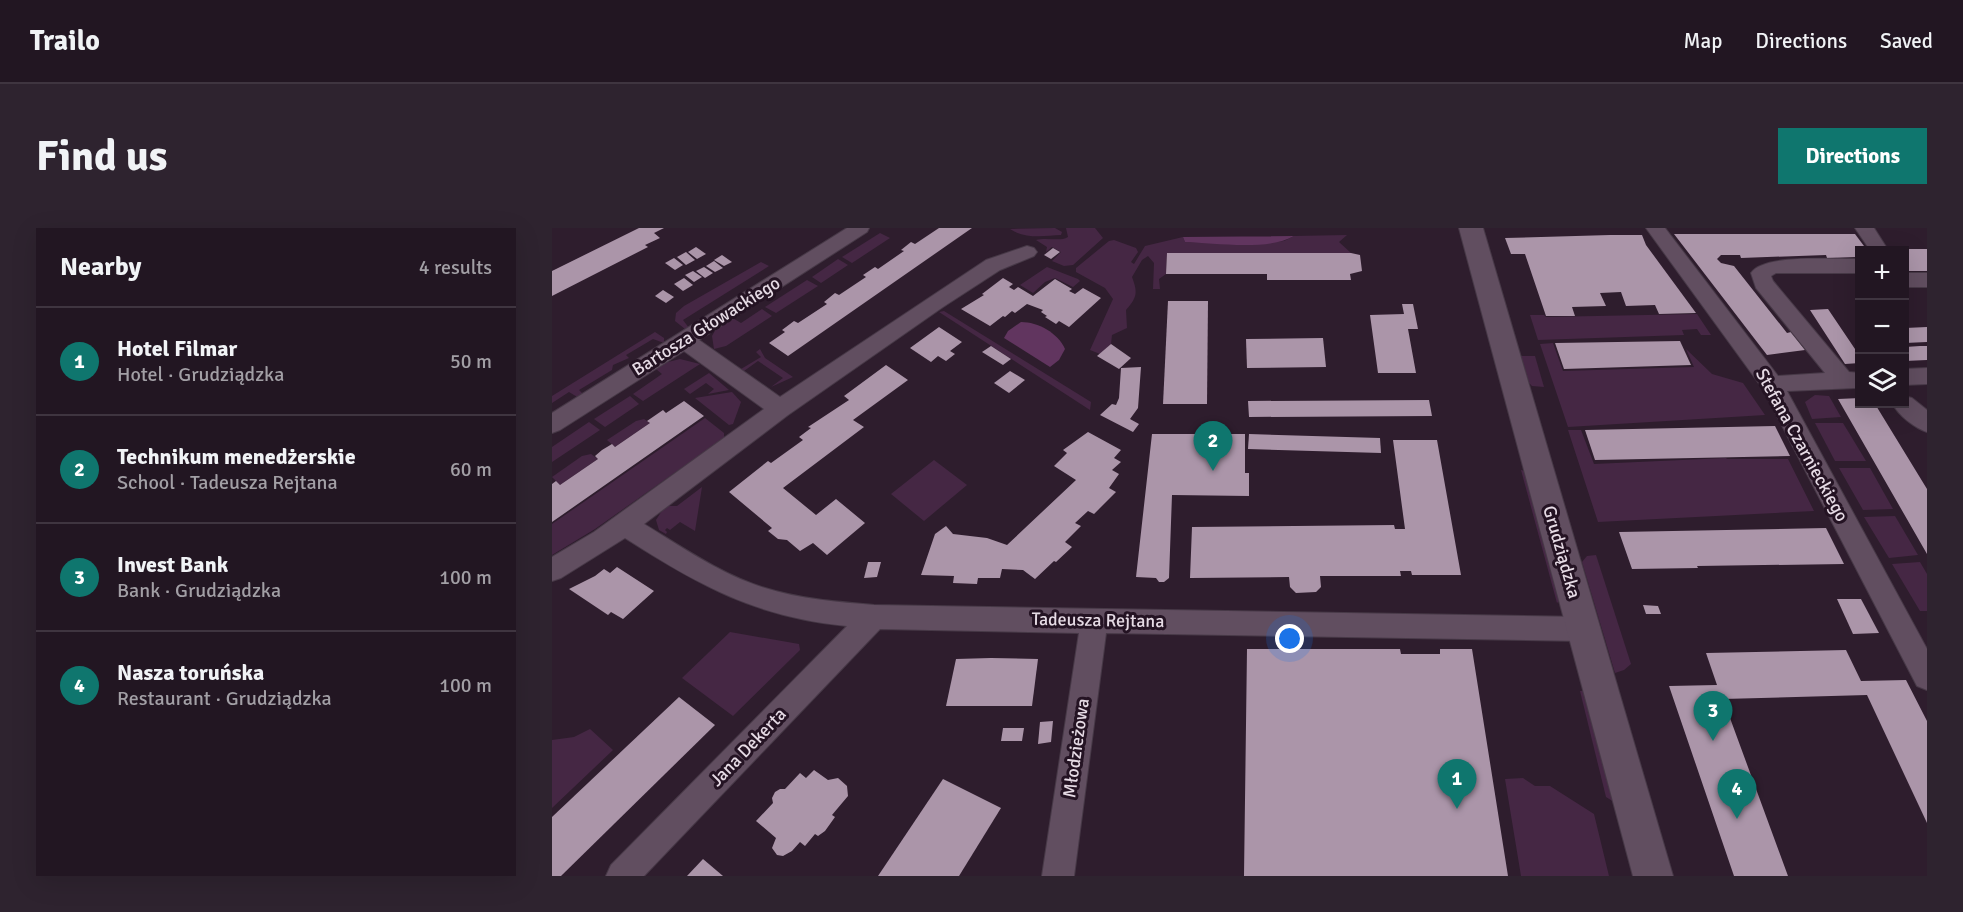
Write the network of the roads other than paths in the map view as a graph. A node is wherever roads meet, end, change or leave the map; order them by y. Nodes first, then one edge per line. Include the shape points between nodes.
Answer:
1 (860, 228) edge
2 (1471, 228) edge
3 (1655, 228) edge
4 (1864, 228) edge
5 (1876, 246) edge
6 (1027, 252) dead end
7 (1855, 266) edge
8 (1909, 280) edge
9 (1927, 280) edge
10 (684, 340) junction
11 (1927, 376) edge
12 (1909, 377) edge
13 (1851, 380) edge
14 (1772, 384) junction
15 (1909, 408) edge
16 (780, 410) junction
17 (1927, 423) edge
18 (552, 424) edge
19 (629, 527) junction
20 (552, 570) edge
21 (874, 617) junction
22 (1094, 619) junction
23 (1583, 628) junction
24 (1927, 677) edge
25 (622, 876) edge
26 (1058, 876) edge
27 (1653, 876) edge

1 - 10 street, Bartosza Głowackiego
2 - 23 street, Grudziądzka
3 - 14 street, Stefana Czarnieckiego
4 - 5 street
6 - 16 street via 993,265
7 - 13 street via 1772,267 1761,273 1763,283
8 - 9 street
10 - 16 street
10 - 18 street, Bartosza Głowackiego
11 - 12 street
13 - 14 street
14 - 24 street, Stefana Czarnieckiego
15 - 17 street
16 - 19 street
19 - 20 street
19 - 21 street, Tadeusza Rejtana via 752,595 824,613
21 - 22 street, Tadeusza Rejtana
21 - 25 street, Jana Dekerta
22 - 23 street, Tadeusza Rejtana
22 - 26 street, Młodzieżowa
23 - 27 street, Grudziądzka

